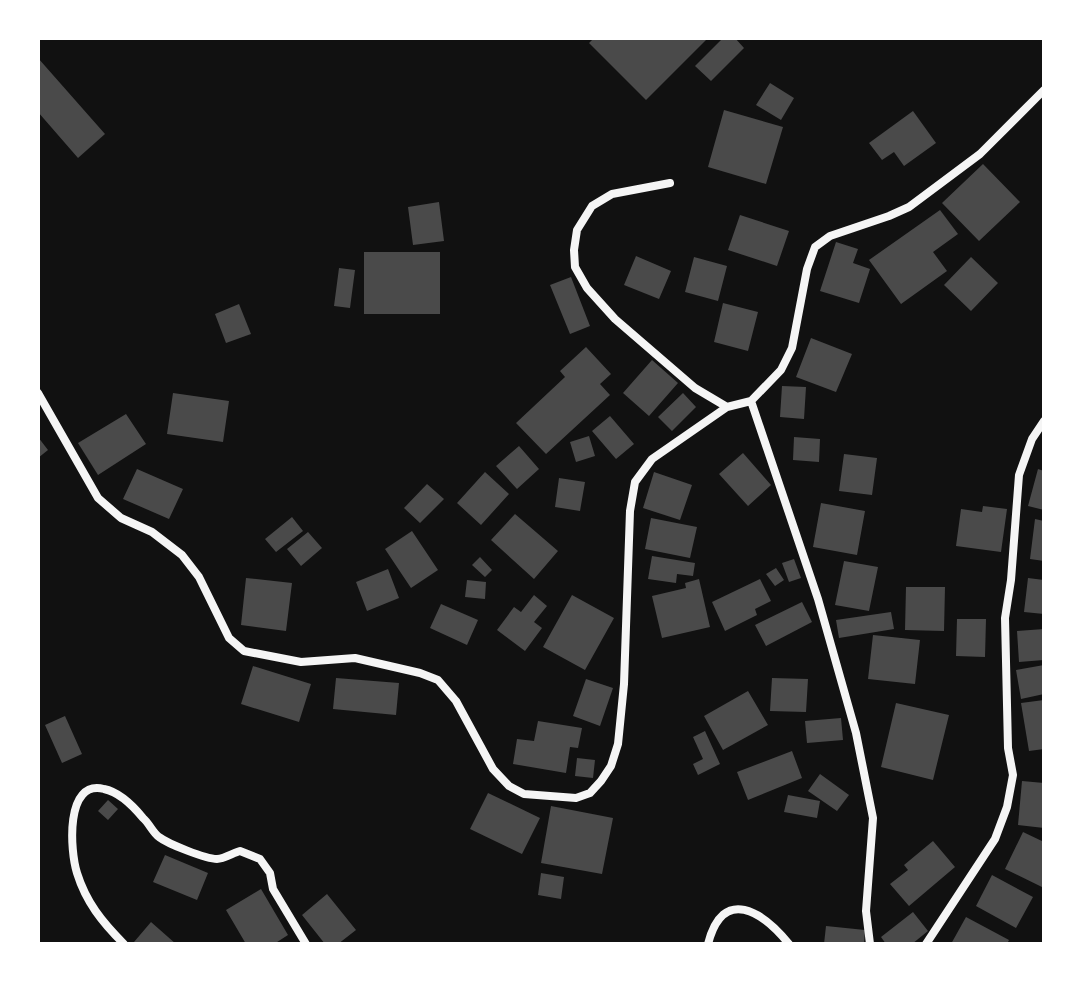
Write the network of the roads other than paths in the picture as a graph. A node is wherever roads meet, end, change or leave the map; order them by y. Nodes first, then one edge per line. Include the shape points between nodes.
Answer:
1 (1044, 90) edge
2 (670, 183) dead end
3 (38, 393) edge
4 (751, 401) junction
5 (727, 407) junction
6 (1044, 421) edge
7 (124, 944) edge
8 (306, 944) edge
9 (708, 944) edge
10 (789, 944) edge
11 (870, 944) edge
12 (926, 944) edge

1 - 4 street via 980,154 909,207 830,236 815,247 792,348 781,370
2 - 5 street via 612,194 592,206 577,230 575,267 615,319 695,388
3 - 5 street via 98,498 182,555 229,638 244,651 301,662 355,658 438,680 509,786 524,794 561,798 590,793 611,766 618,744 635,482 652,459
4 - 5 street
4 - 11 street via 818,599 856,733 873,818 866,911
6 - 12 street via 1019,475 1005,618 1013,775 1007,807 995,839
7 - 8 street via 99,919 73,858 75,812 79,796 88,789 118,795 159,837 194,852 218,859 240,851 260,859
9 - 10 street via 719,919 734,909 765,918

